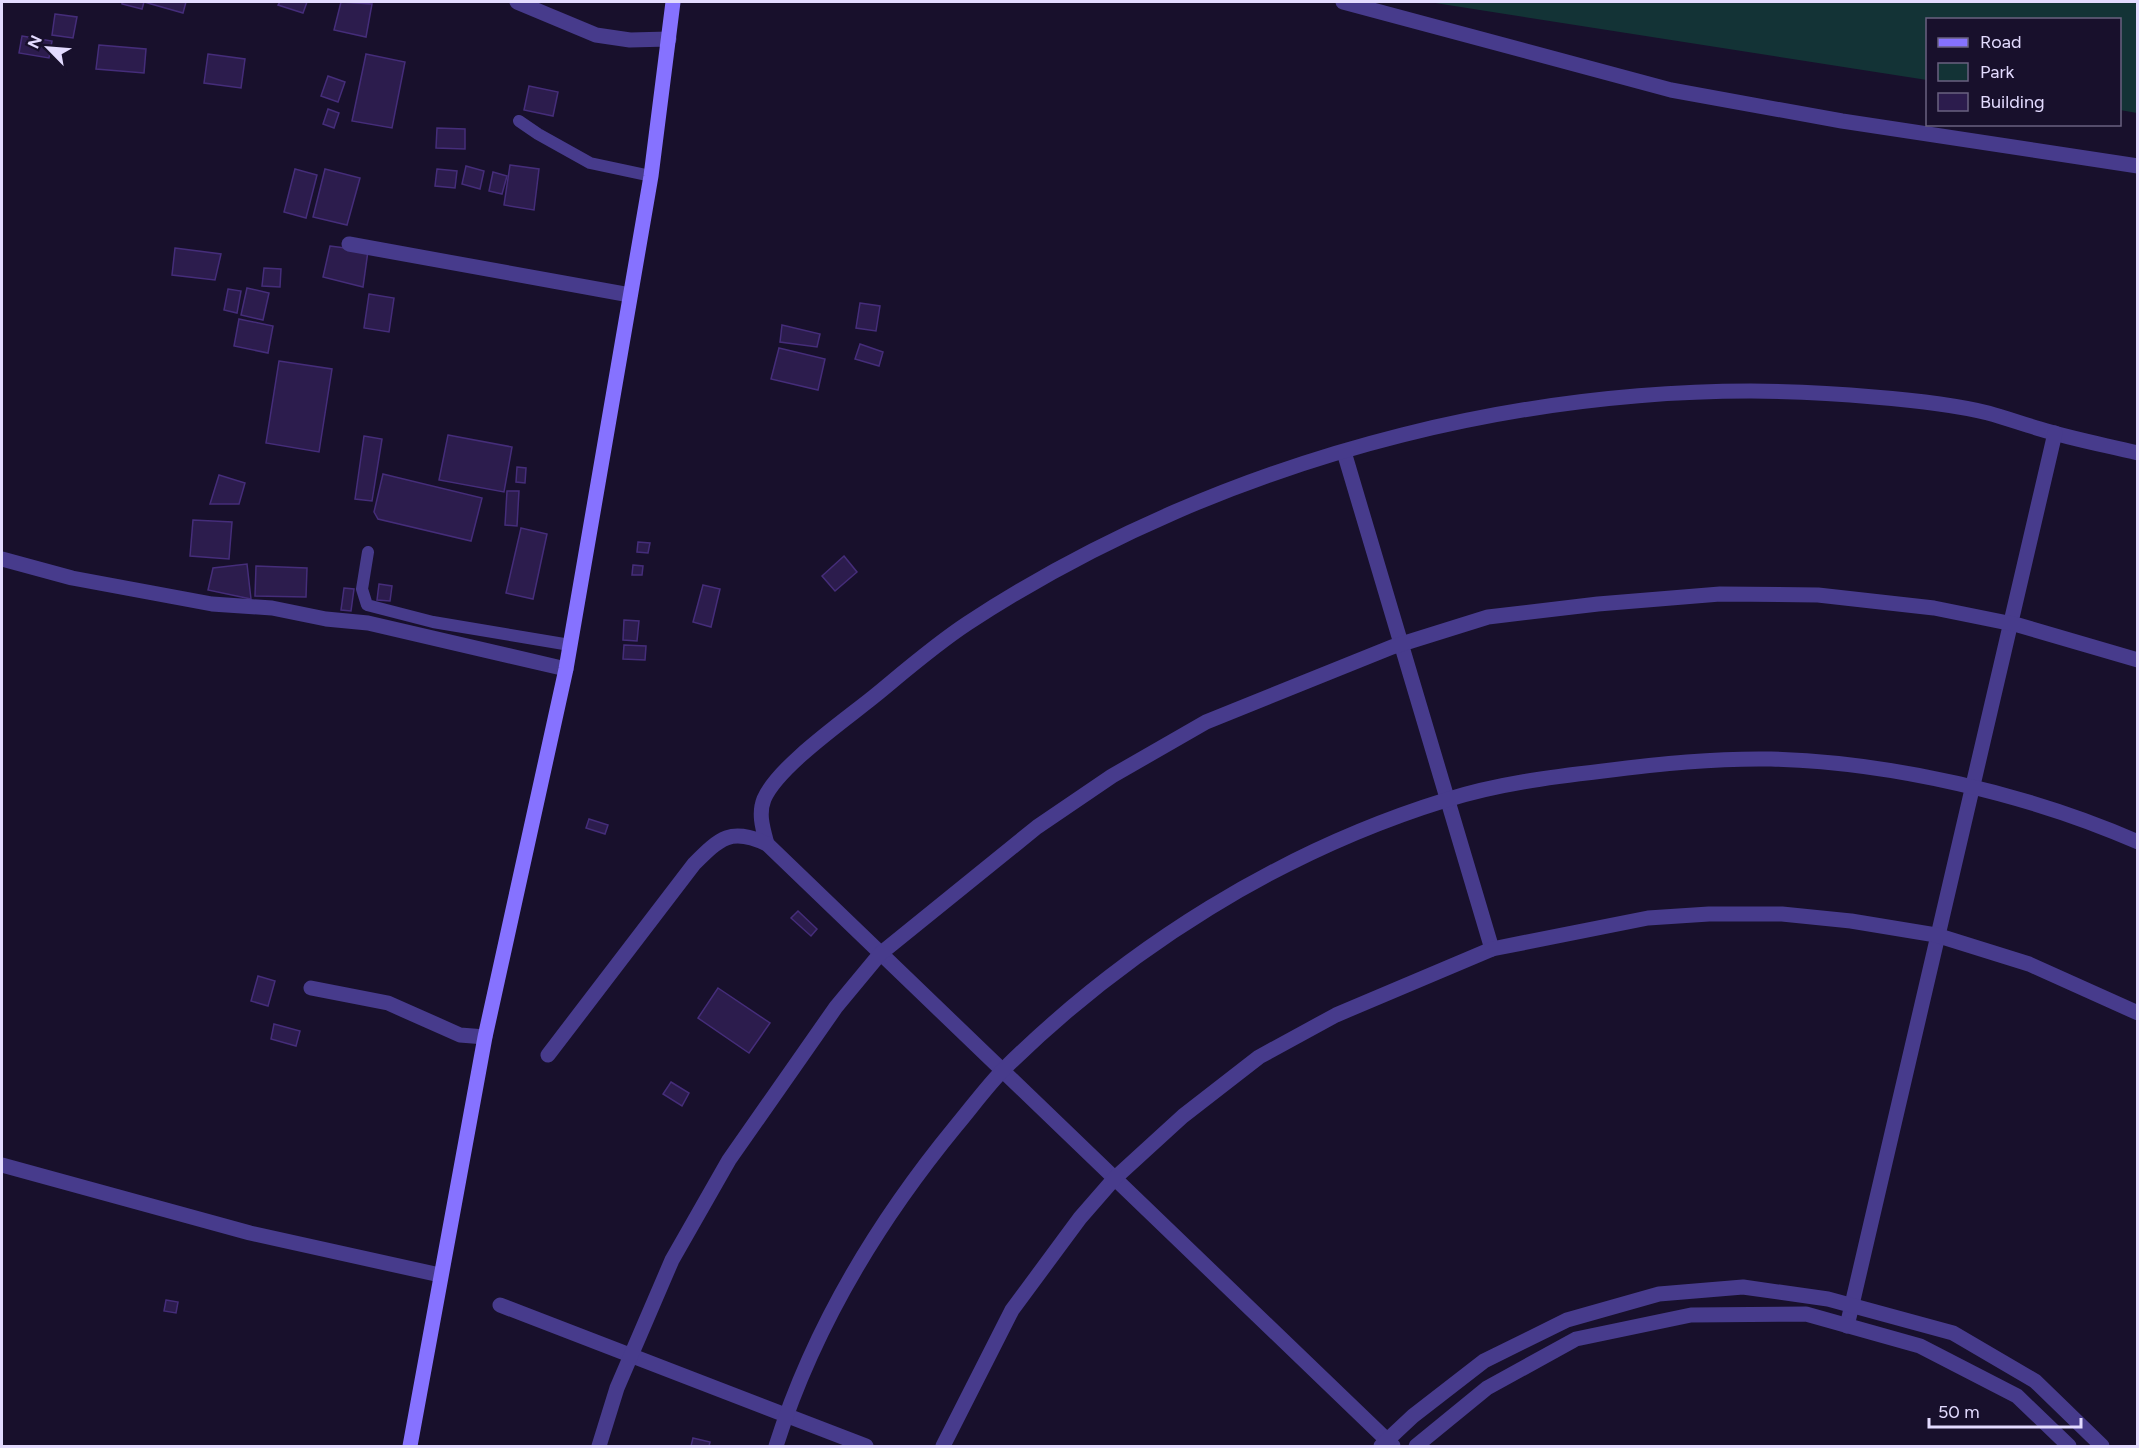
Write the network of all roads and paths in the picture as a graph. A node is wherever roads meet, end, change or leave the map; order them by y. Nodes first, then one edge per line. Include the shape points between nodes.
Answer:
1 (517, 2) edge
2 (673, 2) edge
3 (1343, 2) edge
4 (669, 39) junction
5 (519, 121) dead end
6 (2138, 166) edge
7 (651, 176) junction
8 (349, 244) dead end
9 (630, 295) junction
10 (2055, 433) junction
11 (1344, 452) junction
12 (2138, 453) edge
13 (368, 552) dead end
14 (2, 559) edge
15 (570, 645) junction
16 (2138, 660) edge
17 (566, 669) junction
18 (2138, 843) edge
19 (767, 844) junction
20 (1492, 949) junction
21 (880, 954) junction
22 (311, 988) dead end
23 (2138, 1013) edge
24 (485, 1037) junction
25 (548, 1055) dead end
26 (1002, 1071) junction
27 (2, 1165) edge
28 (1114, 1179) junction
29 (440, 1275) junction
30 (500, 1305) dead end
31 (1853, 1305) junction
32 (1847, 1326) junction
33 (2070, 1416) junction
34 (2056, 1434) junction
35 (1387, 1444) edge
36 (410, 1446) edge
37 (599, 1446) edge
38 (776, 1446) edge
39 (866, 1446) edge
40 (943, 1446) edge
41 (1416, 1446) edge
42 (2069, 1446) edge
43 (2102, 1446) edge

1 - 4 street via 596,35 630,40
2 - 4 street
3 - 6 street via 1671,90 1842,121
4 - 7 street
5 - 7 lane via 590,163
7 - 9 street
8 - 9 street
9 - 15 street
10 - 11 street via 1985,412 1895,400 1749,392 1637,397 1532,408
10 - 12 street
10 - 31 street
11 - 19 street via 1241,486 1146,525 1067,565 967,624 783,773 765,798 761,819
11 - 20 street
13 - 15 lane via 362,589 367,605 433,622
14 - 17 street via 72,578 212,604 272,608 368,623
15 - 17 street
16 - 21 street via 1944,610 1818,595 1720,594 1488,617 1381,651 1206,722 1112,776 1037,827
17 - 24 street
18 - 26 street via 2100,826 1963,784 1859,766 1771,759 1677,762 1559,776 1450,798 1289,864 1223,899 1121,969
19 - 21 street
19 - 25 street via 747,834 731,835 713,845 675,888
20 - 23 street via 1648,918 1709,914 1805,917 1936,935 2029,964
20 - 28 street via 1336,1015 1259,1057 1183,1116
21 - 26 street
21 - 37 street via 837,1006 729,1160 678,1250 617,1388
22 - 24 street via 388,1003 460,1035
24 - 29 street
26 - 28 street
26 - 38 street via 916,1175 858,1264 818,1341
27 - 29 street via 250,1233
28 - 35 street
28 - 40 street via 1012,1310
29 - 36 street
30 - 39 street
31 - 32 street
31 - 33 street via 1953,1333 2035,1381
31 - 35 street via 1743,1287 1659,1294 1567,1320 1484,1360 1413,1416
32 - 34 street via 1920,1346 2017,1396
32 - 41 street via 1806,1314 1691,1315 1576,1339 1487,1388
33 - 34 street
33 - 43 street
34 - 42 street

